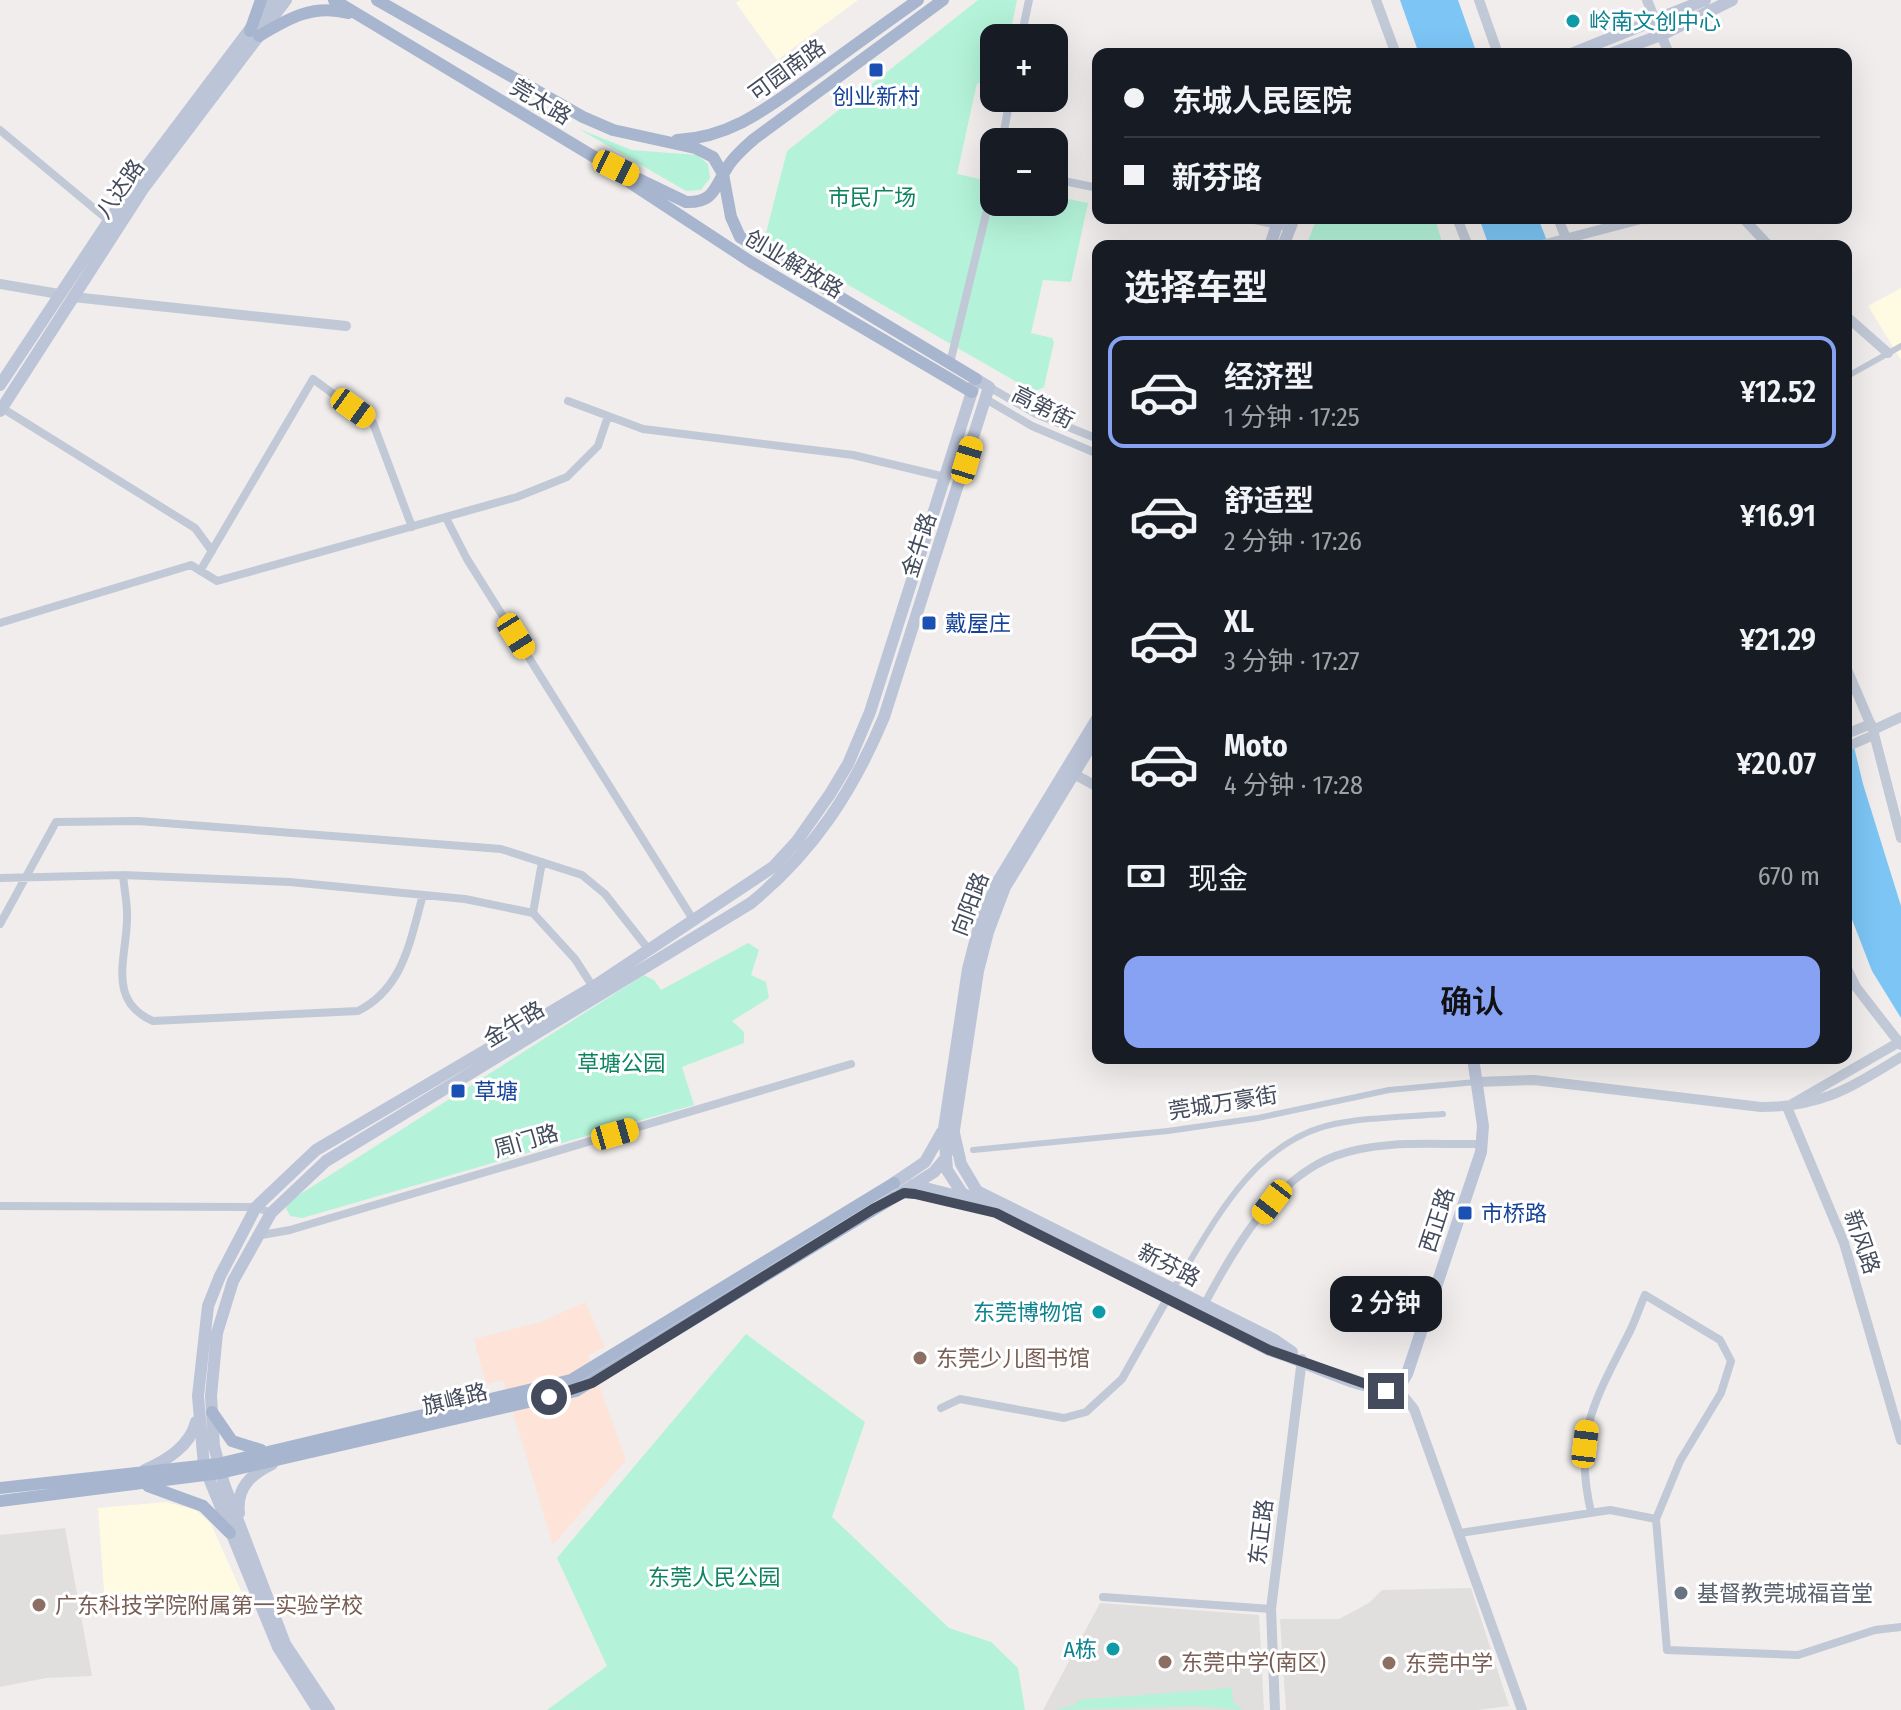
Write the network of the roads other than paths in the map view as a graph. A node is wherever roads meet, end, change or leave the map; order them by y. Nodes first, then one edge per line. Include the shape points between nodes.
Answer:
1 (261, 0) edge
2 (272, 0) edge
3 (286, 0) edge
4 (334, 0) edge
5 (377, 0) edge
6 (918, 0) edge
7 (943, 0) edge
8 (1029, 0) edge
9 (1376, 0) edge
10 (1479, 0) edge
11 (1647, 0) edge
12 (1705, 0) edge
13 (1732, 0) edge
14 (359, 16) junction
15 (1655, 21) junction
16 (1024, 24) edge
17 (254, 34) junction
18 (1661, 35) junction
19 (1394, 48) edge
20 (1496, 48) edge
21 (1586, 48) edge
22 (1626, 48) edge
23 (1666, 48) edge
24 (0, 130) edge
25 (666, 141) junction
26 (745, 147) junction
27 (601, 161) junction
28 (723, 174) junction
29 (1068, 182) edge
30 (1092, 187) edge
31 (728, 193) junction
32 (986, 216) edge
33 (108, 220) junction
34 (1626, 224) edge
35 (1749, 224) edge
36 (1574, 240) edge
37 (1763, 240) edge
38 (0, 284) edge
39 (59, 294) junction
40 (73, 297) junction
41 (1852, 321) edge
42 (346, 326) dead end
43 (1901, 346) edge
44 (1888, 353) junction
45 (950, 363) junction
46 (1852, 374) edge
47 (0, 385) edge
48 (974, 385) junction
49 (987, 393) junction
50 (568, 401) dead end
51 (1, 409) edge
52 (608, 416) junction
53 (1092, 437) edge
54 (1092, 451) edge
55 (945, 477) junction
56 (446, 518) junction
57 (412, 527) junction
58 (212, 551) junction
59 (200, 571) junction
60 (0, 623) edge
61 (1852, 683) edge
62 (1901, 717) edge
63 (1092, 728) edge
64 (1870, 731) junction
65 (1852, 733) edge
66 (1092, 742) edge
67 (1852, 743) edge
68 (1069, 771) junction
69 (1092, 784) edge
70 (1901, 838) edge
71 (542, 862) junction
72 (27, 875) junction
73 (123, 875) junction
74 (0, 878) edge
75 (423, 895) junction
76 (533, 913) junction
77 (694, 921) junction
78 (0, 924) edge
79 (649, 950) junction
80 (1852, 976) edge
81 (593, 987) junction
82 (1900, 1040) edge
83 (1901, 1057) edge
84 (851, 1064) dead end
85 (1474, 1064) edge
86 (1477, 1082) junction
87 (1787, 1107) junction
88 (1443, 1114) dead end
89 (949, 1130) junction
90 (1482, 1144) junction
91 (973, 1150) dead end
92 (945, 1159) junction
93 (915, 1185) junction
94 (890, 1190) junction
95 (970, 1199) junction
96 (0, 1206) edge
97 (256, 1207) junction
98 (271, 1213) junction
99 (996, 1213) junction
100 (1014, 1216) junction
101 (256, 1236) junction
102 (1170, 1294) junction
103 (1202, 1310) junction
104 (1302, 1359) junction
105 (1398, 1389) junction
106 (941, 1408) dead end
107 (206, 1411) junction
108 (1901, 1440) edge
109 (279, 1456) junction
110 (219, 1469) junction
111 (205, 1471) junction
112 (137, 1479) junction
113 (0, 1488) edge
114 (0, 1501) edge
115 (1591, 1512) junction
116 (1656, 1519) junction
117 (235, 1531) junction
118 (1460, 1533) junction
119 (1103, 1597) dead end
120 (1271, 1609) junction
121 (1901, 1627) edge
122 (318, 1710) edge
123 (329, 1710) edge
124 (1275, 1710) edge
125 (1522, 1710) edge

1 - 17 main road
2 - 17 main road, 八达路
3 - 17 main road, 八达路
4 - 14 main road, 莞太路
5 - 25 main road, 莞太路 via 583,117 613,130
6 - 25 main road, 可园南路 via 759,116 703,139
7 - 26 main road, 可园南路
8 - 16 street
9 - 19 street
10 - 20 street
11 - 15 street
12 - 15 main road
13 - 18 main road
14 - 17 main road via 316,9
14 - 27 main road, 莞太路
15 - 18 street
15 - 21 main road
17 - 33 main road, 八达路
17 - 40 main road, 八达路
18 - 22 main road
18 - 23 street
24 - 33 street
25 - 28 main road via 705,151
26 - 28 main road, 可园南路
26 - 31 main road
27 - 28 main road, 莞太路 via 686,202 709,199
27 - 48 main road, 创业解放路 via 713,239
28 - 31 main road, 创业解放路
29 - 30 street
31 - 45 main road, 创业解放路 via 740,237
32 - 45 street
33 - 39 main road, 八达路
34 - 36 street
35 - 37 street
38 - 39 street
39 - 47 main road, 八达路
40 - 42 street
40 - 51 main road, 八达路
41 - 44 street
43 - 44 street
44 - 46 street
45 - 48 main road, 创业解放路
48 - 49 main road, 高第街
48 - 55 main road
49 - 53 street, 高第街
49 - 54 street, 高第街 via 1032,426
49 - 98 main road, 金牛路 via 884,717 856,780 810,848 751,903 326,1161
50 - 52 street
51 - 58 street via 195,528
52 - 55 street via 643,429 853,455
52 - 56 street via 598,446 567,477
55 - 77 main road via 870,712 848,764 797,841 773,867
56 - 57 street
56 - 77 street
57 - 58 street via 373,423 313,379
57 - 59 street via 217,581
58 - 59 street
59 - 60 street via 191,565
61 - 64 street
62 - 64 street
63 - 68 main road, 向阳路
64 - 65 street
64 - 67 street
64 - 70 street
66 - 68 main road, 向阳路
68 - 69 street
68 - 89 main road, 向阳路 via 1005,887 988,932
71 - 72 street via 501,849 138,821 56,822
71 - 76 street
71 - 79 street via 582,875 605,894
72 - 73 street
72 - 74 street
72 - 78 street
73 - 75 street via 290,882
73 - 75 street via 128,918 121,985 132,1008 153,1021 358,1011 379,1001 403,964
75 - 76 street
76 - 81 street
77 - 79 main road
79 - 81 main road
80 - 82 street
81 - 97 main road via 316,1150
82 - 87 street
83 - 87 street via 1826,1100
84 - 101 street, 周门路
85 - 86 main road, 西正路
86 - 87 street via 1534,1080
86 - 90 main road, 西正路
86 - 91 street, 莞城万豪街 via 1389,1090 1180,1129
87 - 108 street, 新风路 via 1844,1243
88 - 102 street via 1326,1126 1284,1145 1233,1195
89 - 92 main road
89 - 94 main road via 925,1162
89 - 100 main road via 970,1183
90 - 103 street via 1386,1146 1336,1155 1315,1166 1272,1202
90 - 105 main road, 西正路
92 - 93 main road
92 - 95 main road via 956,1186
93 - 94 main road
93 - 95 main road
94 - 99 main road
94 - 109 main road, 旗峰路 via 576,1391
95 - 99 main road
95 - 100 main road
96 - 97 street
97 - 98 street
97 - 107 main road via 208,1306
98 - 101 main road, 金牛路
99 - 100 main road
100 - 102 main road, 新芬路
101 - 107 main road, 金牛路 via 222,1309
102 - 103 main road, 新芬路
102 - 106 street via 1122,1379 1086,1412 1064,1418 960,1399
103 - 104 main road, 新芬路 via 1269,1350
104 - 105 main road, 新芬路 via 1370,1388
104 - 120 street, 东正路
105 - 118 street via 1414,1409
107 - 109 main road via 232,1441
107 - 110 main road, 金牛路
107 - 111 main road
107 - 112 main road via 176,1453
109 - 110 main road, 旗峰路
109 - 117 main road via 241,1489
110 - 111 main road, 旗峰路
110 - 117 main road, 金牛路
111 - 112 main road, 旗峰路
111 - 117 main road
112 - 113 main road, 旗峰路
112 - 114 main road, 旗峰路
112 - 117 main road via 203,1506
115 - 116 street via 1610,1510
115 - 116 street via 1583,1460 1594,1399 1645,1295 1720,1340 1731,1361 1721,1393 1680,1461
115 - 118 street
116 - 121 street via 1667,1650 1798,1655
117 - 122 main road via 278,1647
117 - 123 main road, 金牛路 via 285,1644
118 - 125 street
119 - 120 street
120 - 124 street, 东正路

